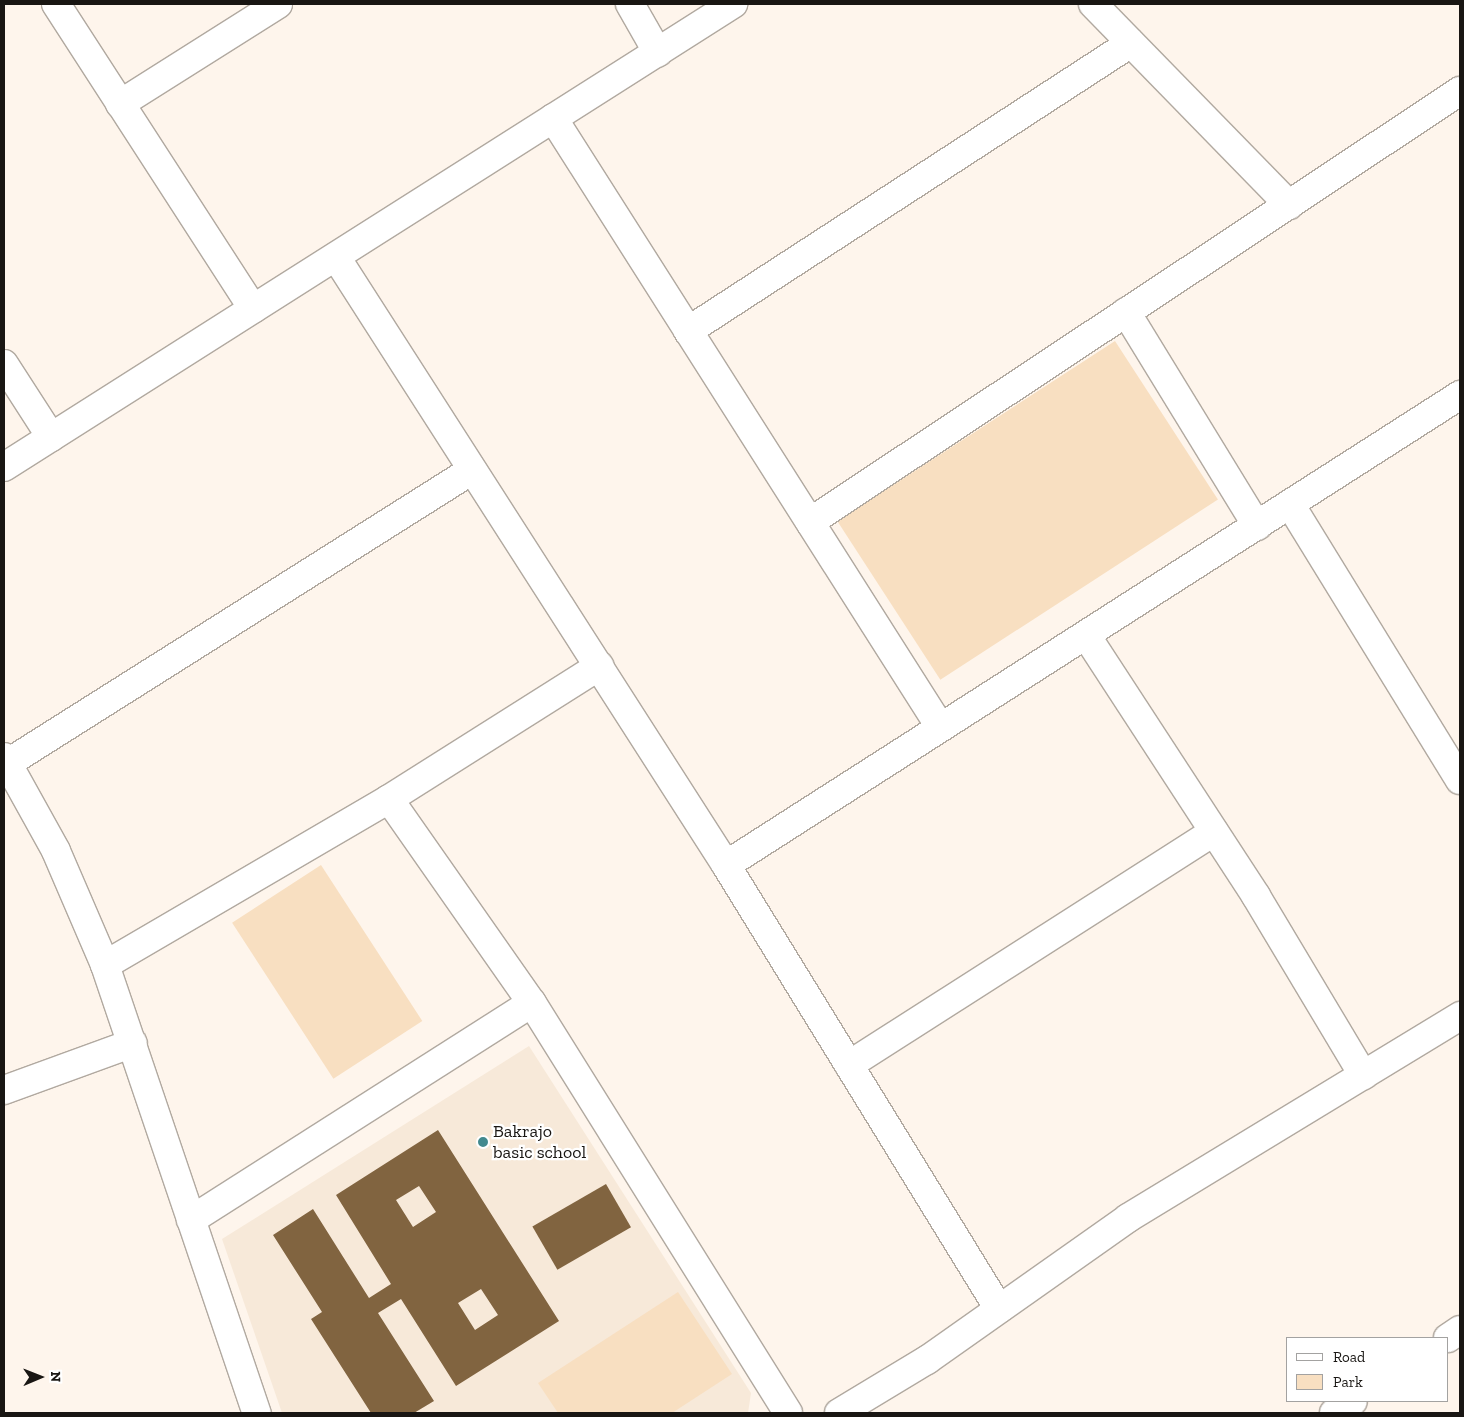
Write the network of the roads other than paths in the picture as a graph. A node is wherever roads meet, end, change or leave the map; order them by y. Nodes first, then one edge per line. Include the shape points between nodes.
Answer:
1 (56, 4) edge
2 (278, 4) edge
3 (630, 4) edge
4 (733, 4) edge
5 (1093, 4) edge
6 (1131, 43) junction
7 (658, 53) junction
8 (1460, 91) edge
9 (120, 104) junction
10 (553, 118) junction
11 (1289, 205) junction
12 (336, 257) junction
13 (253, 309) junction
14 (1126, 312) junction
15 (688, 331) junction
16 (4, 364) edge
17 (1460, 395) edge
18 (51, 437) junction
19 (4, 467) edge
20 (472, 470) junction
21 (1290, 504) junction
22 (810, 522) junction
23 (1257, 526) junction
24 (1086, 635) junction
25 (599, 666) junction
26 (939, 725) junction
27 (6, 760) edge
28 (1460, 780) edge
29 (389, 800) junction
30 (1214, 832) junction
31 (726, 865) junction
32 (105, 964) junction
33 (532, 1003) junction
34 (1460, 1016) edge
35 (133, 1044) junction
36 (849, 1065) junction
37 (1363, 1075) junction
38 (4, 1090) edge
39 (191, 1220) junction
40 (999, 1309) junction
41 (1460, 1330) edge
42 (1449, 1337) edge
43 (1351, 1402) edge
44 (257, 1413) edge
45 (788, 1413) edge
46 (839, 1413) edge
47 (1334, 1413) edge

1 - 9 street
2 - 9 street
3 - 7 street
4 - 7 street
5 - 6 street
6 - 11 street
6 - 15 street
7 - 10 street
8 - 11 street
9 - 13 street
10 - 12 street
10 - 15 street
11 - 14 street
12 - 13 street
12 - 20 street
13 - 18 street
14 - 22 street
14 - 23 street
15 - 22 street
16 - 18 street
17 - 21 street
18 - 19 street
20 - 25 street
20 - 27 street
21 - 23 street
21 - 28 street
22 - 26 street
23 - 24 street
24 - 26 street
24 - 30 street
25 - 29 street
25 - 31 street
26 - 31 street
27 - 32 street via 56,851
29 - 32 street
29 - 33 street
30 - 36 street
30 - 37 street
31 - 36 street
32 - 35 street
33 - 39 street
33 - 45 street
34 - 37 street
35 - 38 street
35 - 39 street
36 - 40 street
37 - 40 street via 1128,1218
39 - 44 street
40 - 46 street
41 - 42 street
43 - 47 street

